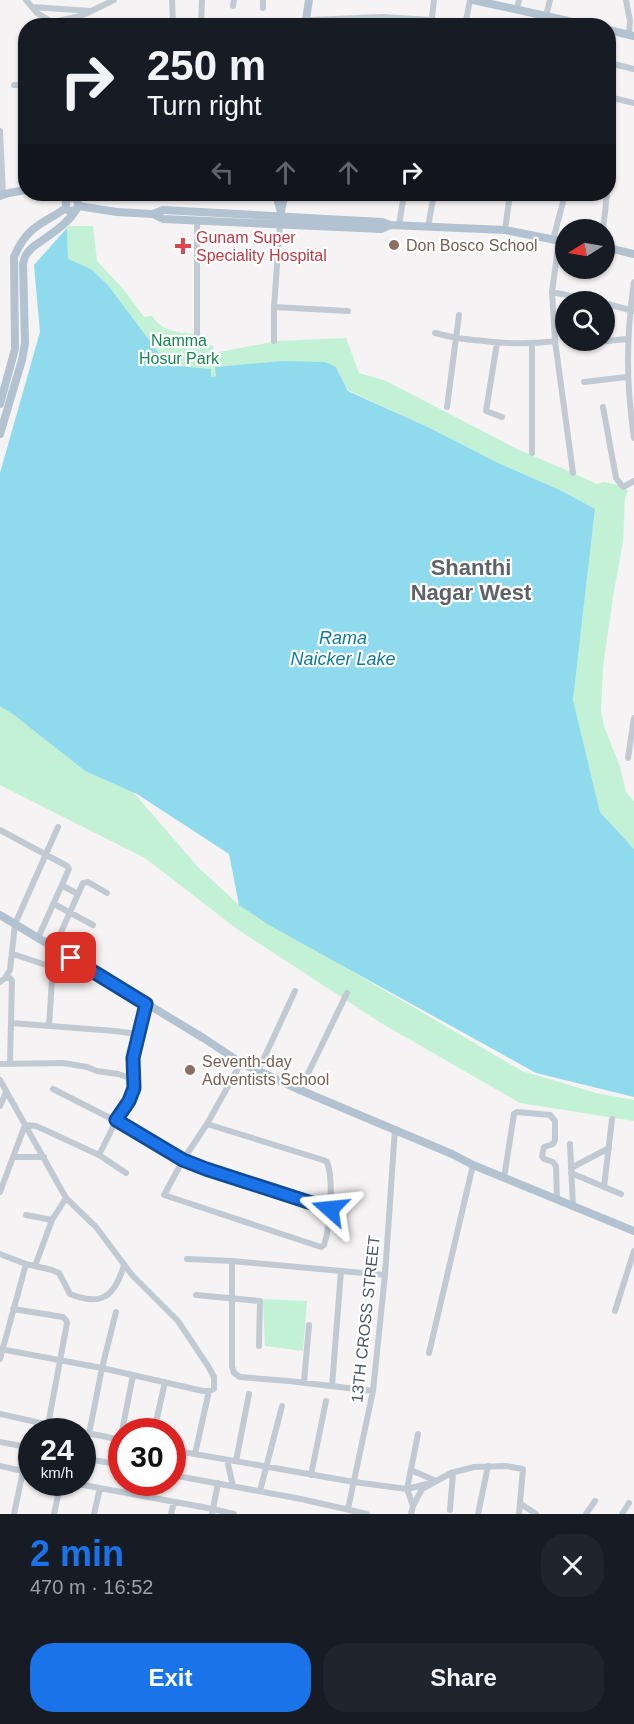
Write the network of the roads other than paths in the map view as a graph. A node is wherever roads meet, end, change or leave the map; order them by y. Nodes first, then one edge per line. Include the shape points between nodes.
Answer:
1 (26, 0) edge
2 (114, 0) edge
3 (172, 0) edge
4 (202, 0) edge
5 (309, 0) edge
6 (314, 0) edge
7 (435, 0) edge
8 (471, 0) edge
9 (519, 0) edge
10 (549, 0) edge
11 (626, 0) edge
12 (32, 7) junction
13 (518, 9) junction
14 (93, 11) junction
15 (542, 15) junction
16 (44, 18) edge
17 (74, 18) edge
18 (173, 18) edge
19 (201, 18) edge
20 (308, 18) edge
21 (310, 18) edge
22 (362, 18) edge
23 (381, 18) edge
24 (432, 18) edge
25 (467, 18) edge
26 (541, 18) edge
27 (555, 18) edge
28 (616, 32) edge
29 (631, 35) edge
30 (616, 65) edge
31 (634, 69) edge
32 (14, 85) dead end
33 (18, 85) edge
34 (616, 99) edge
35 (634, 103) edge
36 (0, 131) edge
37 (18, 192) edge
38 (1, 196) edge
39 (59, 201) edge
40 (70, 201) edge
41 (278, 201) edge
42 (284, 201) edge
43 (402, 201) edge
44 (433, 201) edge
45 (509, 201) edge
46 (564, 201) edge
47 (606, 201) edge
48 (78, 203) edge
49 (64, 206) junction
50 (153, 214) junction
51 (280, 216) junction
52 (562, 219) edge
53 (604, 219) edge
54 (197, 220) junction
55 (395, 225) junction
56 (428, 227) junction
57 (505, 230) junction
58 (555, 240) edge
59 (615, 250) edge
60 (634, 254) edge
61 (555, 270) edge
62 (634, 282) edge
63 (552, 292) junction
64 (555, 293) edge
65 (615, 306) edge
66 (274, 307) junction
67 (348, 310) dead end
68 (632, 311) edge
69 (459, 315) dead end
70 (435, 333) dead end
71 (456, 338) junction
72 (627, 339) junction
73 (615, 340) edge
74 (274, 341) dead end
75 (555, 341) joint
76 (497, 343) junction
77 (532, 344) junction
78 (197, 345) dead end
79 (556, 351) edge
80 (627, 376) junction
81 (584, 382) dead end
82 (0, 404) edge
83 (447, 407) dead end
84 (603, 407) dead end
85 (502, 417) dead end
86 (0, 434) edge
87 (634, 438) edge
88 (532, 453) dead end
89 (573, 473) dead end
90 (634, 481) edge
91 (634, 718) edge
92 (628, 758) dead end
93 (58, 827) dead end
94 (0, 830) edge
95 (46, 854) junction
96 (63, 886) junction
97 (107, 893) dead end
98 (78, 894) junction
99 (54, 904) junction
100 (70, 911) junction
101 (0, 915) edge
102 (15, 924) junction
103 (93, 925) dead end
104 (38, 938) junction
105 (54, 948) junction
106 (13, 954) junction
107 (52, 967) junction
108 (2, 981) edge
109 (295, 991) dead end
110 (347, 993) dead end
111 (146, 1004) junction
112 (11, 1023) junction
113 (49, 1026) junction
114 (138, 1034) junction
115 (242, 1063) junction
116 (0, 1064) edge
117 (10, 1064) junction
118 (258, 1071) junction
119 (134, 1079) junction
120 (0, 1080) edge
121 (53, 1089) dead end
122 (300, 1090) junction
123 (6, 1092) junction
124 (0, 1106) edge
125 (612, 1119) dead end
126 (116, 1120) junction
127 (207, 1124) junction
128 (25, 1125) junction
129 (395, 1129) junction
130 (570, 1144) dead end
131 (609, 1148) junction
132 (99, 1155) junction
133 (13, 1157) junction
134 (44, 1157) junction
135 (183, 1160) junction
136 (473, 1165) junction
137 (571, 1171) junction
138 (3, 1172) edge
139 (126, 1173) dead end
140 (504, 1178) junction
141 (604, 1187) junction
142 (0, 1192) edge
143 (621, 1194) dead end
144 (66, 1198) junction
145 (557, 1200) junction
146 (573, 1206) junction
147 (330, 1209) junction
148 (26, 1215) dead end
149 (52, 1220) junction
150 (634, 1232) edge
151 (634, 1251) edge
152 (0, 1254) edge
153 (187, 1259) dead end
154 (232, 1261) junction
155 (26, 1264) junction
156 (124, 1265) junction
157 (35, 1266) junction
158 (341, 1271) junction
159 (385, 1275) junction
160 (196, 1295) dead end
161 (232, 1298) junction
162 (13, 1309) junction
163 (615, 1311) dead end
164 (116, 1312) dead end
165 (309, 1325) dead end
166 (259, 1346) dead end
167 (1, 1349) edge
168 (429, 1353) dead end
169 (0, 1359) edge
170 (60, 1359) junction
171 (102, 1368) junction
172 (133, 1375) junction
173 (165, 1382) junction
174 (304, 1383) junction
175 (332, 1386) junction
176 (209, 1391) junction
177 (373, 1391) junction
178 (249, 1394) dead end
179 (326, 1401) dead end
180 (282, 1406) dead end
181 (0, 1414) edge
182 (18, 1418) edge
183 (49, 1418) edge
184 (90, 1418) edge
185 (125, 1418) edge
186 (157, 1418) edge
187 (418, 1434) dead end
188 (0, 1442) edge
189 (18, 1446) edge
190 (186, 1452) edge
191 (195, 1454) junction
192 (227, 1460) junction
193 (236, 1461) junction
194 (0, 1466) edge
195 (488, 1466) junction
196 (266, 1467) junction
197 (18, 1470) edge
198 (411, 1470) junction
199 (453, 1473) junction
200 (311, 1475) junction
201 (446, 1476) junction
202 (186, 1477) edge
203 (354, 1482) junction
204 (436, 1482) junction
205 (218, 1483) junction
206 (233, 1486) junction
207 (96, 1487) edge
208 (100, 1488) junction
209 (407, 1489) junction
210 (452, 1490) junction
211 (260, 1491) junction
212 (18, 1495) edge
213 (58, 1496) edge
214 (595, 1501) dead end
215 (174, 1502) junction
216 (629, 1503) dead end
217 (521, 1504) junction
218 (329, 1505) junction
219 (348, 1509) junction
220 (412, 1510) edge
221 (450, 1510) dead end
222 (212, 1512) edge
223 (358, 1513) edge
224 (14, 1514) edge
225 (54, 1514) edge
226 (94, 1514) edge
227 (171, 1514) edge
228 (234, 1514) edge
229 (327, 1514) edge
230 (367, 1514) edge
231 (478, 1514) edge
232 (519, 1514) edge
233 (536, 1514) edge
234 (586, 1514) edge
235 (622, 1514) edge

1 - 12 street
2 - 14 street
3 - 18 street
4 - 19 street
5 - 20 main road
6 - 21 main road
7 - 24 street
8 - 13 main road
8 - 25 street
9 - 13 street
10 - 15 street
11 - 29 street
12 - 14 street
12 - 16 street
13 - 15 main road
14 - 17 street
15 - 26 street
15 - 27 main road
22 - 23 street
28 - 29 main road
30 - 31 street
32 - 33 street
34 - 35 street
36 - 38 street
37 - 38 main road
39 - 49 main road
40 - 49 main road
41 - 51 main road
42 - 51 main road
43 - 55 street
44 - 56 street
45 - 57 street
46 - 52 street
47 - 53 street
48 - 49 main road via 71,211
48 - 50 main road via 117,212
48 - 86 main road via 67,222 26,255 25,343
49 - 82 main road via 24,237 14,257 15,350
50 - 51 main road via 163,210
50 - 54 main road via 163,219
51 - 54 main road
51 - 55 main road via 381,229
51 - 66 street
54 - 78 street
55 - 56 main road
56 - 57 main road
57 - 58 main road
59 - 60 main road
61 - 63 street
62 - 68 street
63 - 64 street
63 - 75 street
65 - 68 street
66 - 67 street
66 - 74 street
68 - 72 street
69 - 71 street
70 - 71 street
71 - 76 street
71 - 83 street
72 - 73 street
72 - 80 street
75 - 77 street
76 - 77 street
76 - 85 street via 486,411
77 - 88 street
79 - 89 street
80 - 81 street
80 - 87 street
84 - 90 street via 616,478 623,487
91 - 92 street
93 - 95 street
94 - 95 street
95 - 96 street via 69,869
95 - 102 street
96 - 98 street
96 - 99 street
97 - 98 street via 86,882
98 - 100 street
99 - 100 street
99 - 104 street
100 - 103 street
100 - 105 street
101 - 102 main road
102 - 104 main road
102 - 106 street
104 - 105 main road
105 - 107 street
105 - 111 main road
106 - 107 street
106 - 108 street via 10,970
107 - 113 street
108 - 112 street via 12,981
109 - 118 street
110 - 122 street
111 - 114 street
111 - 115 main road
112 - 113 street
112 - 117 street
113 - 114 street
114 - 119 street
115 - 118 main road
115 - 127 street
116 - 117 street
117 - 119 street via 63,1064
118 - 122 main road
119 - 126 street via 129,1101
120 - 123 street
121 - 126 street
122 - 129 main road
123 - 124 street
123 - 128 street
125 - 131 street
126 - 132 street
126 - 135 street
127 - 135 street
127 - 147 street via 327,1162
128 - 132 street via 36,1126
128 - 133 street
128 - 134 street
129 - 136 main road
129 - 159 street, 13TH CROSS STREET
130 - 137 street
131 - 137 street
131 - 141 street
132 - 139 street
133 - 134 street
133 - 138 street
134 - 144 street
135 - 147 street
135 - 147 street via 164,1195 321,1247 326,1242
136 - 140 main road
136 - 168 street
137 - 141 street
137 - 146 street
138 - 142 street
140 - 145 main road
140 - 145 street via 514,1114 550,1115 555,1121 555,1140 544,1147 542,1156 556,1166
141 - 143 street
144 - 149 street
144 - 156 street via 96,1227
145 - 146 main road
146 - 150 main road
148 - 149 street
149 - 157 street
151 - 163 street
152 - 155 street
153 - 154 street
154 - 158 street
154 - 161 street
155 - 157 street
155 - 162 street
156 - 157 street via 108,1296 86,1299 70,1294 58,1273
156 - 176 street via 178,1321 214,1377 214,1389
158 - 159 street
158 - 175 street
159 - 177 street, 13TH CROSS STREET
160 - 161 street
161 - 166 street via 260,1301
161 - 174 street via 234,1372 240,1377
162 - 167 street
162 - 170 street via 66,1320
164 - 171 street
165 - 174 street
167 - 169 street
167 - 170 street
170 - 171 street
170 - 183 street
171 - 172 street
171 - 184 street
172 - 173 street
172 - 185 street
173 - 176 street
173 - 186 street
174 - 175 street
175 - 177 street
176 - 191 street
177 - 203 street, 13TH CROSS STREET
178 - 193 street
179 - 200 street
180 - 196 street
181 - 182 street
187 - 198 street
188 - 189 street
190 - 191 street
191 - 192 street
192 - 193 street
192 - 206 street
193 - 196 street
194 - 197 street
195 - 199 street
195 - 217 street via 523,1469
195 - 231 street
196 - 200 street
196 - 211 street
198 - 204 street
198 - 209 street
199 - 201 street
199 - 210 street
200 - 203 street
201 - 204 street
201 - 210 street
202 - 205 street
203 - 209 street
203 - 219 street, 13TH CROSS STREET
204 - 209 street
204 - 220 street via 422,1489
205 - 206 street
205 - 222 street
206 - 211 street
207 - 208 street
208 - 215 street
208 - 226 street
209 - 220 street
210 - 221 street
211 - 218 street
212 - 224 street
213 - 225 street
214 - 234 street
215 - 222 street
215 - 227 street
216 - 235 street
217 - 232 street
217 - 233 street
218 - 219 street
218 - 229 street
219 - 223 street
222 - 228 street
223 - 230 street

